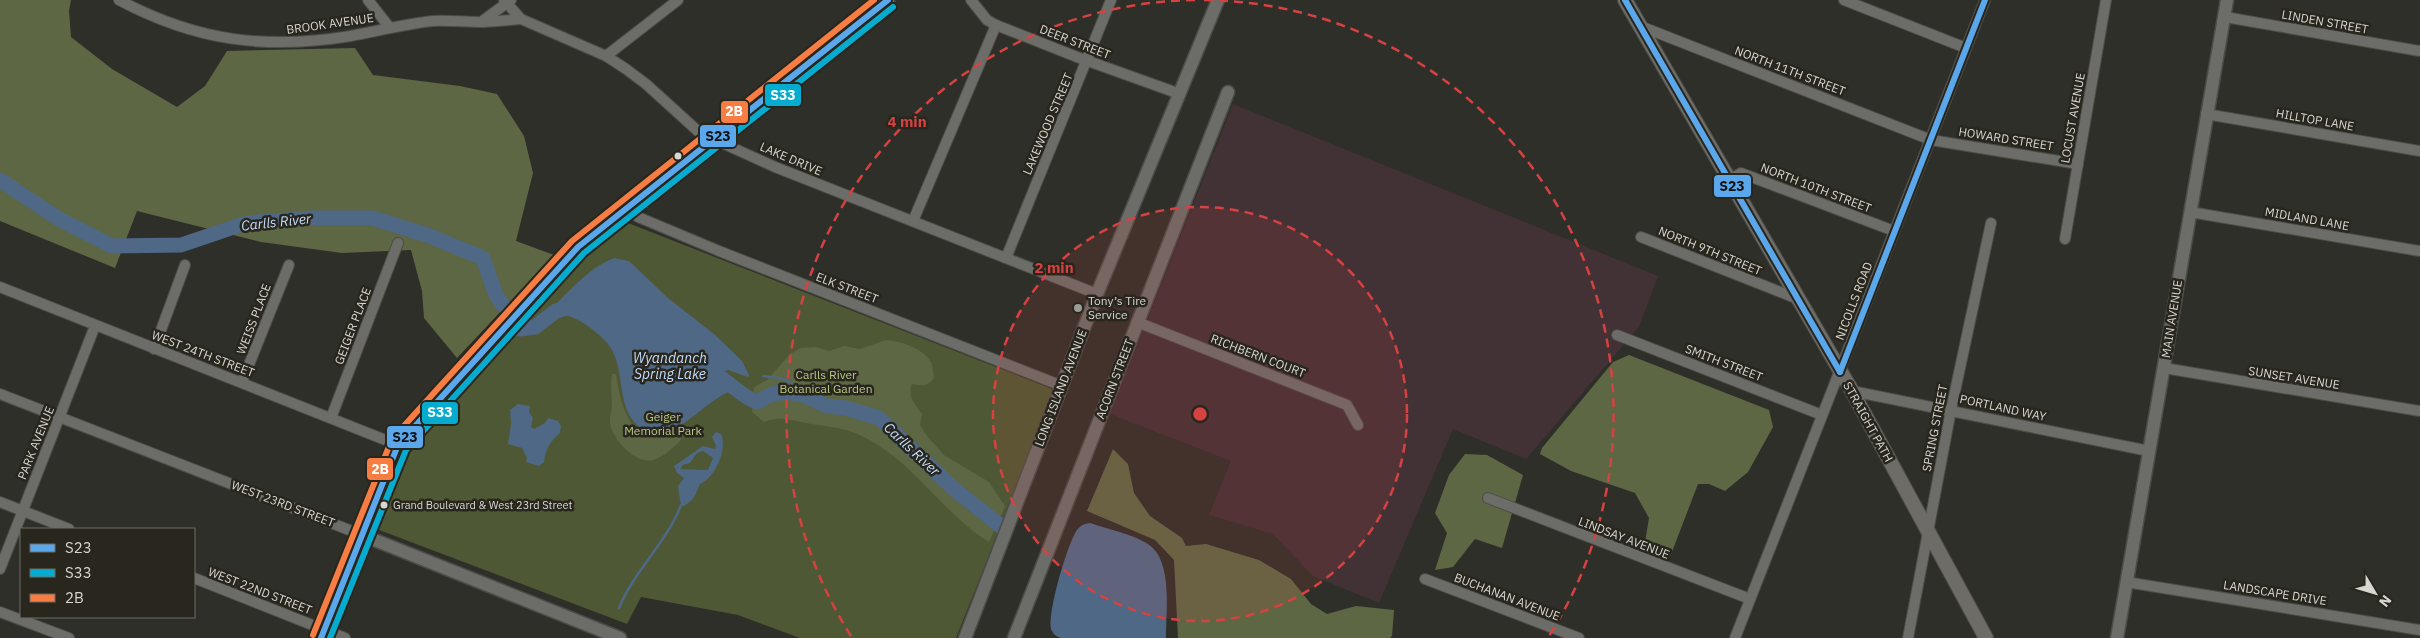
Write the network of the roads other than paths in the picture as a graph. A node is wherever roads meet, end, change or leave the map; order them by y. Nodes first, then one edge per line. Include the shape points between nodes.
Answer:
1 (119, 0) edge
2 (368, 0) edge
3 (678, 0) edge
4 (888, 0) edge
5 (971, 0) edge
6 (1111, 0) edge
7 (1218, 0) edge
8 (1625, 0) edge
9 (1844, 0) edge
10 (1985, 0) edge
11 (2106, 0) edge
12 (2227, 0) edge
13 (507, 1) edge
14 (2225, 17) junction
15 (521, 19) junction
16 (481, 22) junction
17 (996, 25) junction
18 (1640, 26) junction
19 (390, 28) junction
20 (1966, 48) junction
21 (2420, 51) edge
22 (606, 56) junction
23 (1088, 61) junction
24 (1228, 92) dead end
25 (1180, 94) junction
26 (2206, 114) junction
27 (713, 139) junction
28 (1931, 140) junction
29 (2420, 151) edge
30 (2078, 164) junction
31 (1729, 180) junction
32 (625, 209) junction
33 (2190, 212) junction
34 (913, 221) junction
35 (1990, 223) dead end
36 (1894, 231) junction
37 (1640, 236) dead end
38 (2065, 239) dead end
39 (398, 243) dead end
40 (2420, 251) edge
41 (1006, 258) junction
42 (186, 265) dead end
43 (289, 265) dead end
44 (0, 287) edge
45 (1098, 294) junction
46 (1798, 299) junction
47 (1137, 322) junction
48 (95, 326) junction
49 (1617, 335) dead end
50 (154, 349) junction
51 (2164, 368) junction
52 (1840, 372) junction
53 (242, 382) junction
54 (1062, 386) junction
55 (1852, 391) junction
56 (0, 394) edge
57 (1951, 410) junction
58 (2420, 410) edge
59 (1822, 415) junction
60 (60, 417) junction
61 (331, 418) junction
62 (1358, 425) dead end
63 (398, 445) junction
64 (2149, 452) junction
65 (1488, 498) dead end
66 (0, 502) edge
67 (22, 511) junction
68 (66, 528) edge
69 (1927, 530) junction
70 (362, 535) junction
71 (0, 568) edge
72 (195, 578) edge
73 (1426, 579) dead end
74 (2126, 582) junction
75 (1750, 599) junction
76 (0, 612) edge
77 (2420, 630) edge
78 (323, 634) edge
79 (613, 637) edge
80 (69, 638) edge
81 (345, 638) edge
82 (965, 638) edge
83 (1014, 638) edge
84 (1579, 638) edge
85 (1735, 638) edge
86 (1908, 638) edge
87 (1986, 638) edge
88 (2117, 638) edge

1 - 19 street, BROOK AVENUE via 198,34 248,42 313,42
2 - 19 street
3 - 22 street
4 - 27 street
5 - 17 street, DEER STREET via 987,20
6 - 23 street, LAKEWOOD STREET
7 - 25 street, LONG ISLAND AVENUE
8 - 18 main road, STRAIGHT PATH
9 - 20 street
10 - 20 street, NICOLLS ROAD
11 - 30 street, LOCUST AVENUE
12 - 14 street, MAIN AVENUE
13 - 15 street, LAKE DRIVE
13 - 16 street
14 - 21 street, LINDEN STREET
14 - 26 street, MAIN AVENUE
15 - 16 street, BROOK AVENUE
15 - 22 street, LAKE DRIVE
16 - 19 street, BROOK AVENUE via 434,21
17 - 23 street, DEER STREET
17 - 34 street
18 - 28 street, NORTH 11TH STREET
18 - 31 main road, STRAIGHT PATH
20 - 28 street, NICOLLS ROAD
22 - 27 street, LAKE DRIVE via 646,84 700,134
23 - 25 street, DEER STREET
23 - 41 street, LAKEWOOD STREET
24 - 47 street, ACORN STREET
25 - 45 street, LONG ISLAND AVENUE
26 - 29 street, HILLTOP LANE
26 - 33 street, MAIN AVENUE
27 - 32 street
27 - 34 street, LAKE DRIVE
28 - 30 street, HOWARD STREET
28 - 36 street, NICOLLS ROAD
30 - 38 street, LOCUST AVENUE
31 - 36 street, NORTH 10TH STREET via 1741,173
31 - 46 main road, STRAIGHT PATH
32 - 54 street, ELK STREET via 719,251
32 - 63 street via 557,268
33 - 40 street, MIDLAND LANE
33 - 51 street, MAIN AVENUE
34 - 41 street, LAKE DRIVE
35 - 57 street, SPRING STREET
36 - 52 street, NICOLLS ROAD
37 - 46 street, NORTH 9TH STREET
39 - 61 street, GEIGER PLACE
41 - 45 street, LAKE DRIVE
42 - 50 street
43 - 53 street, WEISS PLACE
44 - 48 street, WEST 24TH STREET
45 - 54 street, LONG ISLAND AVENUE
46 - 52 main road, STRAIGHT PATH
47 - 62 street, RICHBERN COURT via 1347,405
47 - 83 street, ACORN STREET
48 - 50 street, WEST 24TH STREET
48 - 60 street, PARK AVENUE
49 - 59 street, SMITH STREET
50 - 53 street, WEST 24TH STREET
51 - 58 street, SUNSET AVENUE
51 - 64 street, MAIN AVENUE
52 - 55 main road, STRAIGHT PATH
52 - 59 street, NICOLLS ROAD
53 - 61 street, WEST 24TH STREET
54 - 82 street, LONG ISLAND AVENUE
55 - 57 street, PORTLAND WAY
55 - 69 main road, STRAIGHT PATH
56 - 60 street, WEST 23RD STREET
57 - 64 street, PORTLAND WAY
57 - 69 street, SPRING STREET
59 - 75 street, NICOLLS ROAD
60 - 67 street, PARK AVENUE
60 - 70 street, WEST 23RD STREET
61 - 63 street, WEST 24TH STREET
63 - 70 street
64 - 74 street, MAIN AVENUE
65 - 75 street, LINDSAY AVENUE
66 - 67 street
67 - 68 street
67 - 71 street, PARK AVENUE
69 - 86 street, SPRING STREET
69 - 87 main road, STRAIGHT PATH
70 - 78 street
70 - 79 street, WEST 23RD STREET
72 - 78 street, WEST 22ND STREET
73 - 84 street, BUCHANAN AVENUE
74 - 77 street, LANDSCAPE DRIVE
74 - 88 street, MAIN AVENUE
75 - 85 street, NICOLLS ROAD
76 - 80 street
78 - 81 street, WEST 22ND STREET

